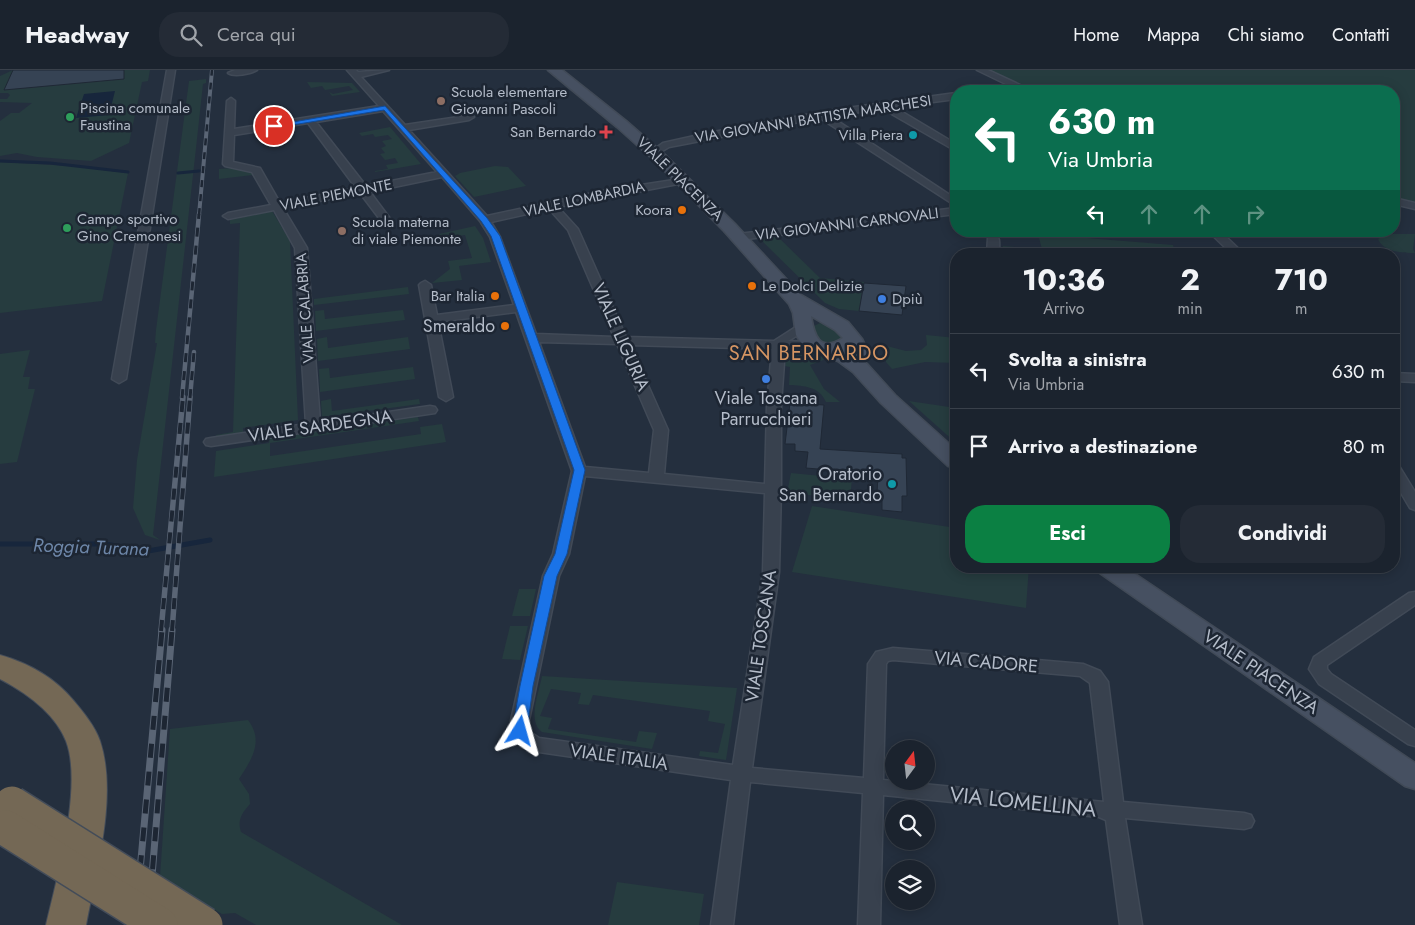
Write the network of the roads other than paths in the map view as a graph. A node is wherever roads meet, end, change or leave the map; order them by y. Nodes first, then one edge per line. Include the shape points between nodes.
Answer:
1 (171, 70) edge
2 (253, 70) edge
3 (385, 70) edge
4 (554, 70) edge
5 (981, 70) edge
6 (354, 72) edge
7 (232, 73) dead end
8 (1015, 85) edge
9 (950, 98) edge
10 (231, 101) dead end
11 (885, 106) junction
12 (385, 108) junction
13 (822, 115) junction
14 (469, 117) dead end
15 (310, 120) junction
16 (404, 128) junction
17 (229, 133) junction
18 (642, 141) junction
19 (670, 144) junction
20 (950, 144) edge
21 (654, 153) junction
22 (444, 174) junction
23 (683, 180) junction
24 (363, 190) junction
25 (950, 199) edge
26 (1400, 202) edge
27 (551, 205) junction
28 (278, 206) junction
29 (1415, 206) edge
30 (950, 212) edge
31 (228, 216) dead end
32 (386, 220) dead end
33 (485, 220) junction
34 (738, 236) junction
35 (1219, 237) edge
36 (1232, 248) edge
37 (425, 285) dead end
38 (794, 298) junction
39 (521, 308) junction
40 (431, 319) junction
41 (832, 320) junction
42 (802, 327) junction
43 (532, 338) junction
44 (853, 339) junction
45 (622, 341) junction
46 (779, 346) junction
47 (818, 346) junction
48 (860, 368) junction
49 (1400, 377) edge
50 (1415, 378) edge
51 (120, 379) dead end
52 (446, 397) dead end
53 (430, 410) dead end
54 (312, 427) junction
55 (210, 442) dead end
56 (950, 456) edge
57 (579, 470) junction
58 (656, 478) junction
59 (1400, 479) edge
60 (774, 489) junction
61 (1415, 505) edge
62 (1116, 573) edge
63 (1412, 602) edge
64 (0, 666) edge
65 (1415, 739) edge
66 (741, 774) junction
67 (1415, 778) edge
68 (873, 787) junction
69 (1111, 813) junction
70 (5, 814) edge
71 (1244, 821) dead end
72 (66, 925) edge
73 (160, 925) edge
74 (205, 925) edge
75 (722, 925) edge
76 (869, 925) edge
77 (1131, 925) edge

1 - 51 street
2 - 7 street
3 - 6 street
4 - 18 street, VIALE PIACENZA
5 - 8 street
6 - 12 street
9 - 11 street, VIA GIOVANNI BATTISTA MARCHESI
10 - 17 street
11 - 13 street, VIA GIOVANNI BATTISTA MARCHESI
11 - 20 street
12 - 15 street
12 - 16 street
13 - 19 street, VIA GIOVANNI BATTISTA MARCHESI
13 - 25 street
14 - 16 street
15 - 17 street
15 - 24 street
16 - 22 street
17 - 28 street, VIALE CALABRIA via 228,164 256,170
18 - 19 street, VIA GIOVANNI BATTISTA MARCHESI
18 - 21 street, VIALE PIACENZA
19 - 21 street, VIA GIOVANNI BATTISTA MARCHESI
21 - 23 street, VIALE PIACENZA
22 - 24 street, VIALE PIEMONTE
22 - 33 street
23 - 27 street, VIALE LOMBARDIA
23 - 34 street, VIALE PIACENZA
24 - 28 street, VIALE PIEMONTE
24 - 32 street
26 - 29 street
27 - 33 street, VIALE LOMBARDIA
27 - 45 street, VIALE LIGURIA via 573,229
28 - 31 street, VIALE PIEMONTE
28 - 54 street, VIALE CALABRIA via 301,248
30 - 34 street, VIA GIOVANNI CARNOVALI
33 - 39 street via 496,236
34 - 38 street, VIALE PIACENZA
35 - 36 street
37 - 40 street
38 - 41 street, VIALE PIACENZA
38 - 42 street, VIALE PIACENZA via 802,313
39 - 40 street
39 - 43 street
40 - 52 street
41 - 42 street via 818,320
41 - 44 street, VIALE PIACENZA via 845,327
42 - 46 street via 780,341
42 - 47 street via 806,337
43 - 45 street
43 - 57 street
44 - 47 street via 842,347
44 - 48 street
45 - 46 street
45 - 58 street, VIALE LIGURIA via 661,430
46 - 47 street
46 - 60 street, VIALE TOSCANA via 774,405
47 - 48 street via 845,357
48 - 56 street via 888,400
49 - 50 street
53 - 54 street, VIALE SARDEGNA
54 - 55 street, VIALE SARDEGNA
57 - 58 street
57 - 66 street, VIALE ITALIA via 561,554 551,576 526,686 520,725 523,737 539,745
58 - 60 street
59 - 61 street
60 - 66 street, VIALE TOSCANA via 771,572
62 - 67 street, VIALE PIACENZA
63 - 65 street via 1317,666 1325,679
64 - 72 highway via 31,680 53,698 82,740 88,770 86,820
66 - 68 street, VIA LOMELLINA
66 - 75 street, VIALE TOSCANA
68 - 69 street, VIA LOMELLINA via 1097,808
68 - 69 street, VIA CADORE via 877,664 882,656 893,654 1090,673 1099,682 1114,800
68 - 76 street
69 - 71 street, VIA LOMELLINA via 1124,810
69 - 77 street via 1117,822
70 - 73 highway, bridge
70 - 74 highway, bridge

